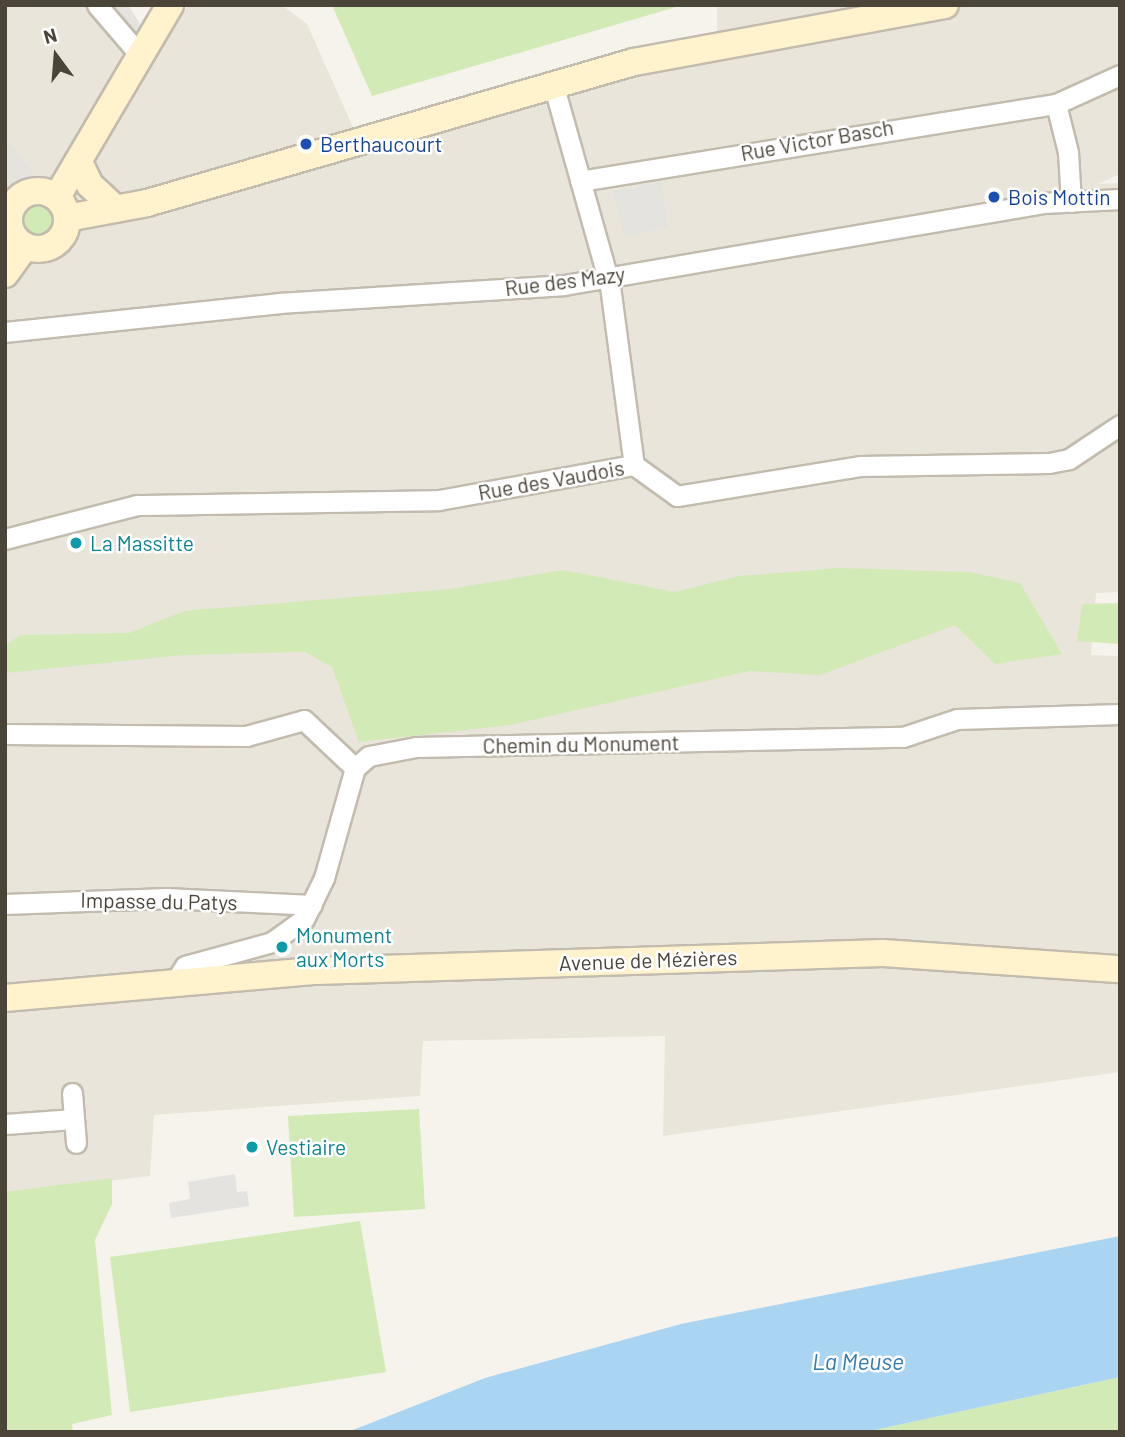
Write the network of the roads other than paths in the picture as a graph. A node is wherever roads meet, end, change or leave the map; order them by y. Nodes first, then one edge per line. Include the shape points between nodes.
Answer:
1 (97, 5) edge
2 (170, 5) edge
3 (945, 5) edge
4 (875, 12) edge
5 (140, 55) junction
6 (1120, 75) edge
7 (554, 87) junction
8 (1056, 104) junction
9 (80, 163) junction
10 (580, 181) junction
11 (1120, 199) edge
12 (1071, 202) junction
13 (62, 208) junction
14 (116, 209) junction
15 (15, 241) edge
16 (5, 274) edge
17 (607, 279) junction
18 (5, 332) edge
19 (1120, 425) edge
20 (634, 465) junction
21 (5, 539) edge
22 (1120, 714) edge
23 (5, 734) edge
24 (355, 768) junction
25 (5, 904) edge
26 (312, 905) junction
27 (1120, 969) edge
28 (175, 982) junction
29 (5, 998) edge
30 (72, 1093) dead end
31 (74, 1119) junction
32 (5, 1124) edge
33 (76, 1143) dead end

1 - 5 street
2 - 5 main road
3 - 4 main road
4 - 7 main road via 634,62
5 - 9 main road
6 - 8 street, Rue Victor Basch
7 - 10 street
7 - 14 main road
8 - 10 street, Rue Victor Basch
8 - 12 street via 1068,152
9 - 13 main road
9 - 14 main road via 90,185
10 - 17 street
11 - 12 street, Rue des Mazy
12 - 17 street, Rue des Mazy
13 - 14 main road
13 - 15 main road via 54,244
13 - 15 main road via 38,191 20,197 10,212
15 - 16 main road
17 - 18 street, Rue des Mazy
17 - 20 street
19 - 20 street, Rue des Vaudois via 1069,459 1049,463 860,466 677,496
20 - 21 street, Rue des Vaudois via 439,499 137,505
22 - 24 street, Chemin du Monument via 957,719 904,737 416,747 369,756
23 - 24 street via 246,736 304,720
24 - 26 street
25 - 26 street, Impasse du Patys via 166,898
26 - 28 street via 292,932 184,967
27 - 28 main road, Avenue de Mézières via 883,953 316,971
28 - 29 main road, Avenue de Mézières
30 - 31 street
31 - 32 street
31 - 33 street

